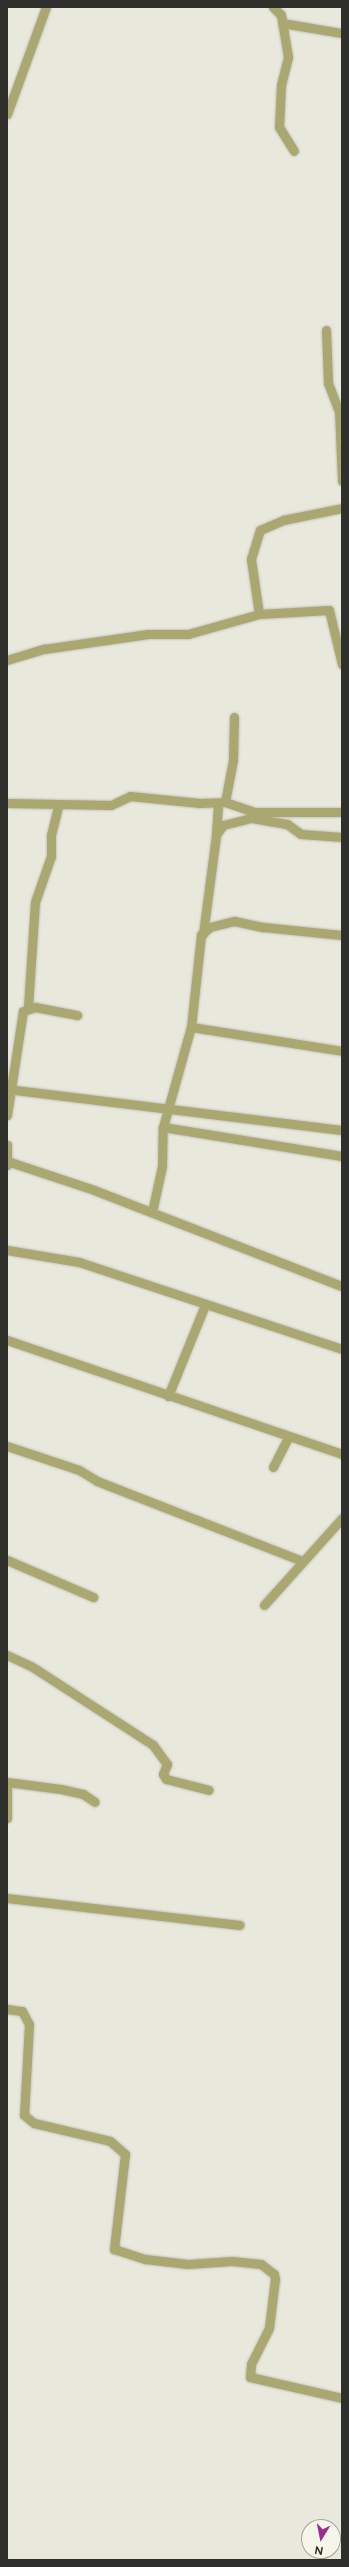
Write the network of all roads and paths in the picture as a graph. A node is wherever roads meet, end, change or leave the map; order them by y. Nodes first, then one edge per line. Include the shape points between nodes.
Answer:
1 (46, 7) edge
2 (273, 7) edge
3 (282, 23) junction
4 (342, 33) edge
5 (7, 114) edge
6 (294, 152) dead end
7 (326, 330) dead end
8 (342, 481) edge
9 (342, 508) edge
10 (259, 614) junction
11 (7, 660) edge
12 (342, 664) edge
13 (234, 717) dead end
14 (7, 803) edge
15 (222, 803) junction
16 (58, 806) junction
17 (342, 812) edge
18 (216, 835) junction
19 (342, 837) edge
20 (203, 934) junction
21 (342, 935) edge
22 (28, 1008) junction
23 (77, 1015) dead end
24 (192, 1027) junction
25 (342, 1051) edge
26 (10, 1090) edge
27 (168, 1108) junction
28 (7, 1115) edge
29 (163, 1127) junction
30 (342, 1130) edge
31 (7, 1145) edge
32 (342, 1156) edge
33 (7, 1163) edge
34 (152, 1212) junction
35 (7, 1250) edge
36 (342, 1286) edge
37 (205, 1305) junction
38 (7, 1340) edge
39 (342, 1349) edge
40 (168, 1396) junction
41 (288, 1437) junction
42 (7, 1446) edge
43 (342, 1454) edge
44 (273, 1467) dead end
45 (342, 1518) edge
46 (7, 1560) edge
47 (302, 1562) junction
48 (93, 1597) dead end
49 (264, 1604) dead end
50 (7, 1655) edge
51 (7, 1782) edge
52 (209, 1790) dead end
53 (96, 1802) dead end
54 (7, 1818) edge
55 (7, 1898) edge
56 (239, 1925) dead end
57 (7, 2009) edge
58 (342, 2398) edge

1 - 5 street
2 - 3 street via 281,14
3 - 4 street
3 - 6 street via 288,57 281,85 279,127
7 - 8 street via 328,383 339,411
9 - 10 street via 284,520 260,530 251,559
10 - 11 street via 188,634 148,634 44,649
10 - 12 street via 329,610
13 - 15 street via 233,760
14 - 16 street
15 - 16 street via 130,796 111,805
15 - 17 street via 254,812
15 - 18 street
16 - 22 street via 51,835 52,856 35,902
18 - 19 street via 223,825 252,818 287,824 301,834
18 - 20 street
20 - 21 street via 210,927 234,921 263,927
20 - 24 street via 198,947
22 - 23 street
22 - 26 street via 21,1017
24 - 25 street
24 - 27 street
26 - 27 street via 110,1105
26 - 28 street
27 - 29 street
27 - 30 street
29 - 32 street
29 - 34 street via 162,1166
31 - 33 street
33 - 34 street
34 - 36 street
35 - 37 street via 79,1262
37 - 39 street
37 - 40 street
38 - 40 street
40 - 41 street
41 - 43 street
41 - 44 street
42 - 47 street via 79,1470 97,1481
45 - 47 street
46 - 48 street
47 - 49 street
50 - 52 street via 31,1666 153,1745 166,1764 163,1774 166,1780
51 - 53 street via 61,1789 83,1794
51 - 54 street
55 - 56 street
57 - 58 street via 27,2016 24,2115 34,2123 110,2141 125,2154 114,2249 145,2259 188,2264 261,2264 274,2274 275,2279 269,2328 251,2364 250,2377

